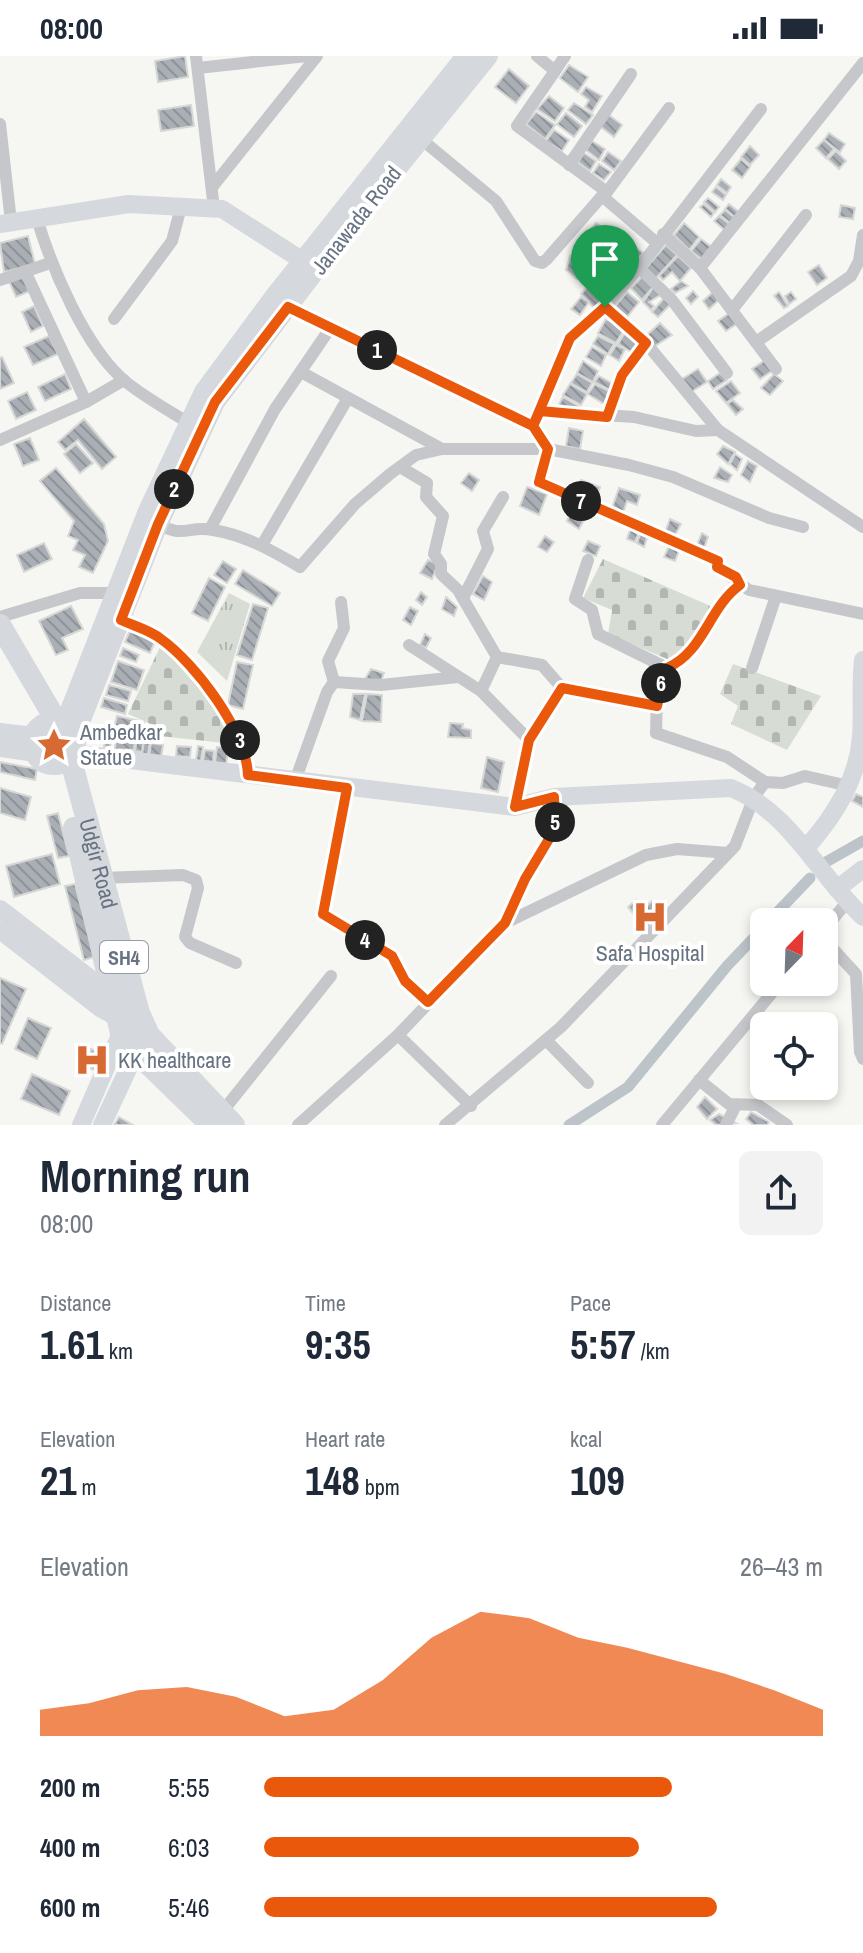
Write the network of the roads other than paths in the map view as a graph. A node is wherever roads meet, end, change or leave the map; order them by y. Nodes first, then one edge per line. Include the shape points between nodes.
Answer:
1 (307, 56) edge
2 (317, 56) edge
3 (466, 56) edge
4 (488, 56) edge
5 (537, 56) edge
6 (565, 56) edge
7 (197, 62) edge
8 (863, 63) edge
9 (555, 71) junction
10 (631, 74) dead end
11 (669, 108) dead end
12 (761, 109) dead end
13 (0, 124) edge
14 (421, 139) junction
15 (569, 165) junction
16 (213, 186) junction
17 (605, 194) junction
18 (181, 207) junction
19 (214, 209) junction
20 (806, 215) dead end
21 (37, 219) junction
22 (5, 223) edge
23 (863, 235) edge
24 (660, 238) junction
25 (303, 261) junction
26 (50, 263) junction
27 (639, 268) junction
28 (700, 268) junction
29 (25, 271) junction
30 (0, 280) edge
31 (281, 302) junction
32 (605, 307) junction
33 (732, 310) junction
34 (114, 319) dead end
35 (331, 327) junction
36 (756, 342) junction
37 (646, 343) junction
38 (776, 369) dead end
39 (301, 372) junction
40 (727, 373) dead end
41 (124, 380) junction
42 (348, 398) junction
43 (86, 402) junction
44 (540, 411) junction
45 (607, 417) junction
46 (533, 426) junction
47 (194, 427) junction
48 (718, 430) junction
49 (0, 440) edge
50 (442, 449) junction
51 (548, 449) junction
52 (400, 467) junction
53 (503, 497) dead end
54 (158, 524) junction
55 (803, 527) dead end
56 (863, 527) edge
57 (210, 529) junction
58 (262, 545) junction
59 (588, 560) dead end
60 (740, 585) junction
61 (115, 593) junction
62 (776, 596) junction
63 (463, 598) junction
64 (341, 602) dead end
65 (863, 614) edge
66 (0, 617) edge
67 (121, 620) junction
68 (0, 625) edge
69 (0, 645) edge
70 (409, 645) dead end
71 (497, 657) junction
72 (863, 660) edge
73 (667, 668) junction
74 (752, 668) dead end
75 (458, 677) junction
76 (334, 682) junction
77 (562, 688) junction
78 (481, 691) junction
79 (657, 706) junction
80 (0, 732) edge
81 (529, 740) junction
82 (57, 741) junction
83 (0, 748) edge
84 (248, 775) junction
85 (295, 781) junction
86 (849, 786) junction
87 (347, 788) junction
88 (759, 790) junction
89 (554, 797) junction
90 (515, 807) junction
91 (807, 847) junction
92 (728, 853) junction
93 (863, 869) edge
94 (102, 878) junction
95 (842, 896) junction
96 (836, 908) edge
97 (0, 909) edge
98 (863, 917) edge
99 (505, 923) junction
100 (0, 930) edge
101 (838, 954) edge
102 (236, 963) dead end
103 (331, 976) dead end
104 (769, 996) edge
105 (428, 1002) junction
106 (123, 1015) junction
107 (398, 1035) junction
108 (546, 1040) junction
109 (142, 1044) junction
110 (863, 1059) edge
111 (699, 1080) junction
112 (588, 1083) dead end
113 (471, 1106) junction
114 (735, 1107) junction
115 (222, 1121) edge
116 (81, 1125) edge
117 (102, 1125) edge
118 (298, 1125) edge
119 (445, 1125) edge
120 (662, 1125) edge
121 (726, 1125) edge
122 (787, 1125) edge

1 - 7 street
2 - 16 street
3 - 25 main road, Janawada Road
4 - 14 main road, Janawada Road
5 - 9 street
6 - 9 street
7 - 16 street
8 - 28 street
9 - 15 street via 517,126
10 - 15 street
11 - 17 street
12 - 24 street
13 - 22 street
14 - 17 street via 496,201 535,261 547,259
14 - 31 main road, Janawada Road
15 - 17 street
16 - 19 street
17 - 24 street
18 - 19 street
18 - 21 street via 129,204
18 - 34 street via 172,241
19 - 25 street via 222,209
20 - 33 street
21 - 22 street
21 - 26 street
23 - 36 street via 851,276
24 - 27 street
24 - 28 street
25 - 31 main road, Janawada Road
26 - 29 street
26 - 41 street via 97,345
27 - 32 street
27 - 40 street via 672,300
28 - 33 street
29 - 30 street
29 - 43 street
31 - 35 street
31 - 47 main road, Janawada Road via 204,392
32 - 37 street
32 - 44 street via 570,338
33 - 36 street
35 - 39 street
35 - 46 street
36 - 38 street
37 - 45 street via 622,375
37 - 48 street
39 - 42 street
39 - 57 street
41 - 43 street
41 - 47 street
42 - 50 street
42 - 58 street
43 - 49 street
44 - 45 street
44 - 46 street
45 - 48 street
46 - 51 street
47 - 54 main road, Janawada Road
47 - 61 main road, Janawada Road
48 - 56 street
50 - 51 street
50 - 52 street via 416,455
51 - 55 street via 673,477
51 - 60 street via 539,482 718,561 717,567
52 - 58 street via 355,504 300,567
52 - 63 street via 427,483 426,497 443,516 434,554 441,574
53 - 63 street via 483,531 488,549
54 - 57 street via 175,533
54 - 67 main road, Janawada Road
57 - 58 street
59 - 73 street via 575,599 592,610 598,634
60 - 62 street
60 - 73 street via 697,644
61 - 66 street via 80,593
61 - 82 main road, Janawada Road
62 - 65 street
62 - 74 street
63 - 71 street
64 - 76 street via 345,622 328,661
67 - 82 main road, Janawada Road
67 - 84 street via 164,641 206,688 245,750
68 - 82 highway, Udgir Road / SH4
69 - 82 highway, Udgir Road / SH4
70 - 75 street
71 - 77 street via 542,665
71 - 78 street
72 - 86 street via 861,737
73 - 79 street
75 - 76 street via 381,685
75 - 78 street
76 - 85 street
77 - 79 street
77 - 81 street
78 - 81 street
79 - 88 street via 656,733 727,757
80 - 82 street
81 - 90 street
82 - 83 street
82 - 84 street
82 - 94 highway, Udgir Road / SH4
82 - 106 highway, Udgir Road / SH4
84 - 85 street
85 - 87 street
86 - 88 street via 811,776
86 - 91 street via 830,821
87 - 90 street
87 - 105 street via 323,914 392,956 405,981
88 - 89 street
88 - 91 street
88 - 92 street
89 - 90 street
89 - 99 street via 555,829
91 - 95 street
92 - 99 street via 677,849 646,855
92 - 108 street
93 - 95 street
94 - 102 street via 183,875 196,880 185,937
94 - 106 highway, Udgir Road / SH4
95 - 96 street
95 - 98 street
97 - 106 street
99 - 105 street
100 - 106 street
101 - 110 street via 856,974
103 - 115 street
104 - 111 street
105 - 107 street
106 - 109 highway, Udgir Road / SH4
106 - 116 street
107 - 113 street
107 - 118 street
108 - 112 street
108 - 113 street
109 - 115 highway, Udgir Road / SH4
109 - 117 street
111 - 114 street
111 - 120 street
113 - 119 street
114 - 121 street
114 - 122 street via 758,1105

